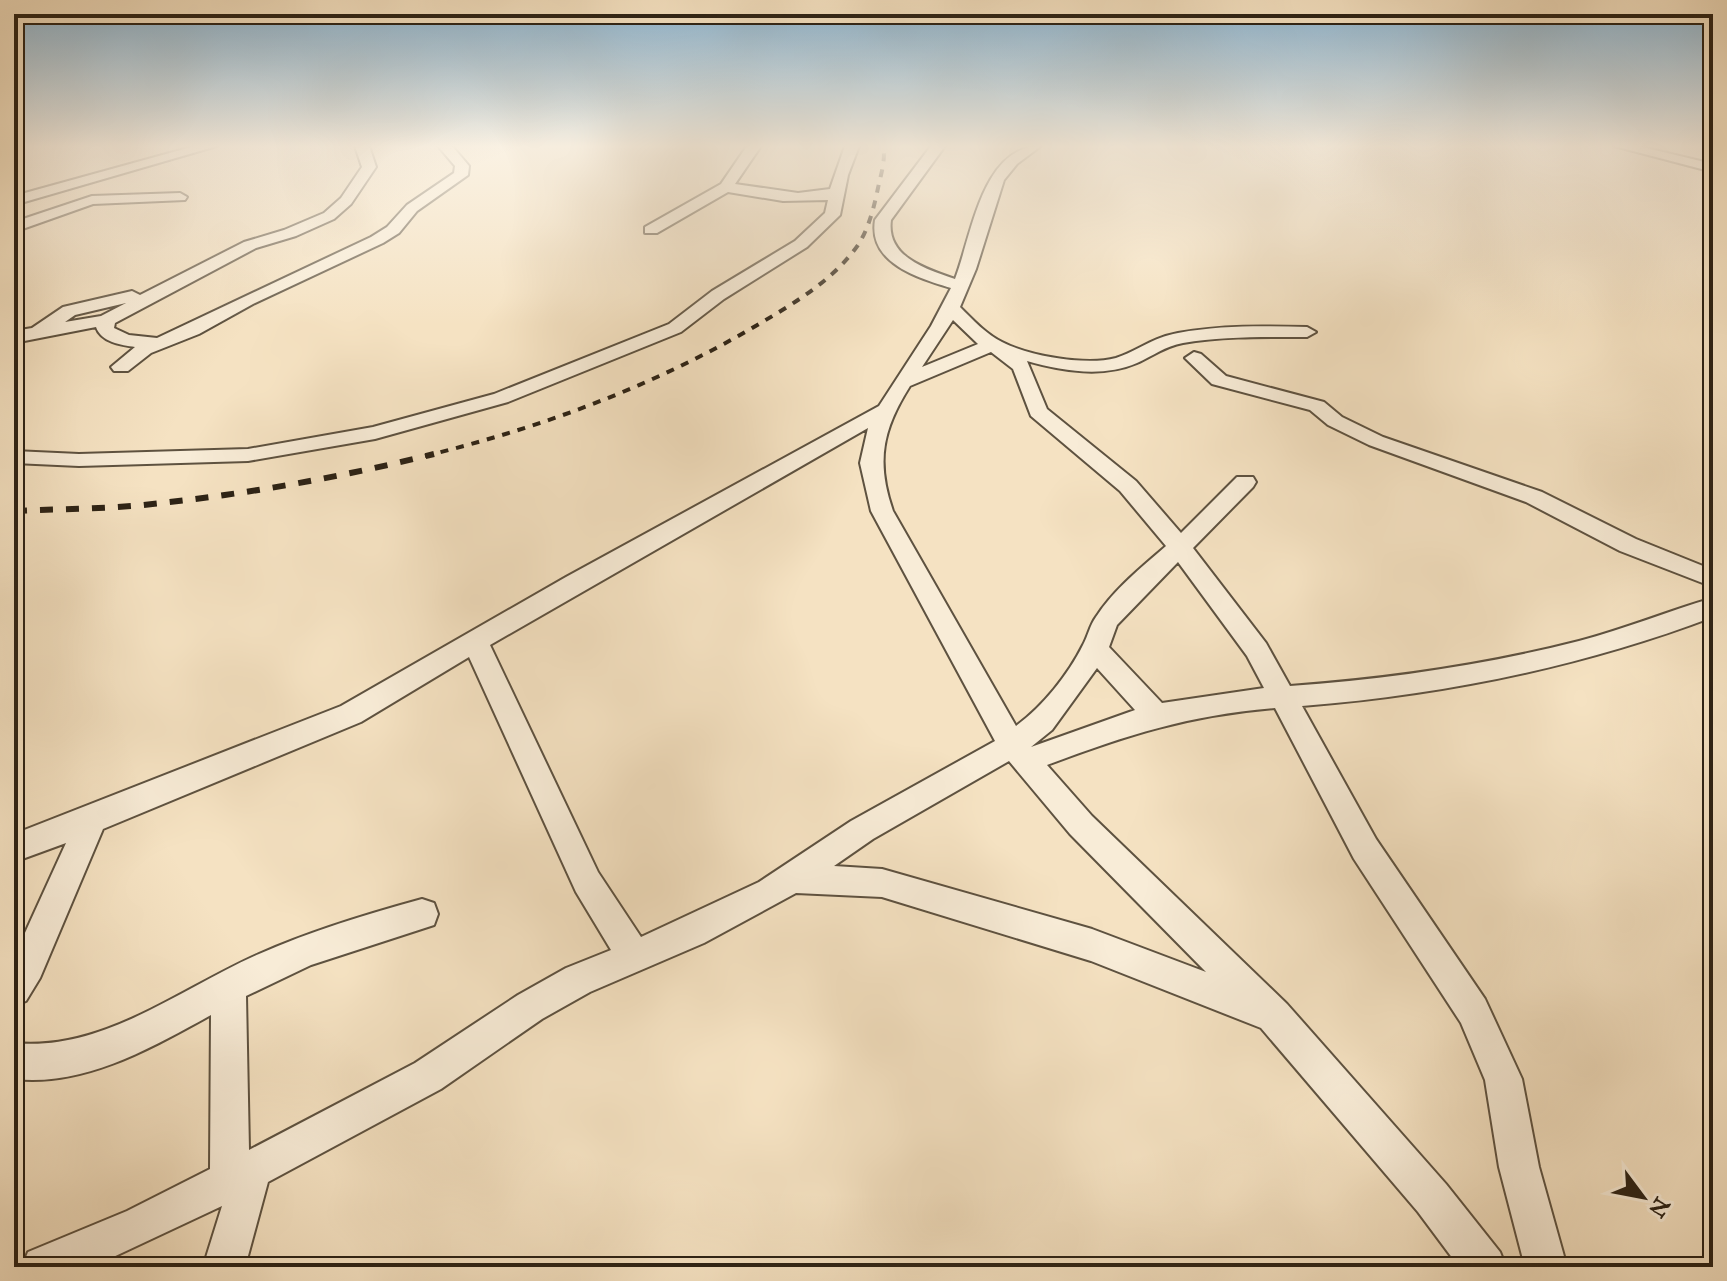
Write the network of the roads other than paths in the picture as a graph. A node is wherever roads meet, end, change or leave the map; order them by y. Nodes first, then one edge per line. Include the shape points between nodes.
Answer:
1 (72, 206) edge
2 (341, 206) edge
3 (415, 206) edge
4 (693, 206) edge
5 (834, 206) edge
6 (896, 206) edge
7 (986, 206) edge
8 (14, 227) edge
9 (651, 230) dead end
10 (159, 291) junction
11 (956, 297) junction
12 (106, 320) junction
13 (1307, 332) dead end
14 (37, 333) junction
15 (14, 337) edge
16 (157, 343) junction
17 (188, 344) dead end
18 (996, 346) junction
19 (1194, 358) dead end
20 (121, 367) dead end
21 (903, 383) junction
22 (885, 410) junction
23 (14, 457) edge
24 (1245, 482) dead end
25 (1180, 545) junction
26 (1713, 579) edge
27 (1713, 607) edge
28 (475, 642) junction
29 (1095, 649) junction
30 (1284, 697) junction
31 (1156, 715) junction
32 (1020, 752) junction
33 (91, 820) junction
34 (14, 848) edge
35 (791, 878) junction
36 (422, 914) dead end
37 (633, 955) junction
38 (228, 987) junction
39 (14, 989) edge
40 (1274, 1016) junction
41 (14, 1061) edge
42 (241, 1176) junction
43 (43, 1267) edge
44 (224, 1267) edge
45 (1485, 1267) edge
46 (1546, 1267) edge
47 (1559, 1267) edge

1 - 8 street
2 - 10 street
3 - 16 street via 377,240
4 - 9 street
5 - 23 street via 817,231 683,324 501,398 375,433 248,455
6 - 11 street via 880,228 882,240 898,258
7 - 11 street
10 - 12 street
10 - 14 street via 80,307 57,316
11 - 18 street
11 - 21 street
12 - 14 street
12 - 16 street via 109,335
13 - 18 street via 1208,333 1158,343 1127,361 1096,365 1058,364
14 - 15 street
16 - 17 street
16 - 20 street
18 - 21 street
18 - 25 street via 1023,369 1038,412 1128,486
19 - 26 street via 1219,380 1317,406 1376,441 1534,497 1604,534
21 - 22 street
22 - 28 street
22 - 32 street via 870,475 882,511
24 - 25 street
25 - 29 street via 1106,621
25 - 30 street via 1257,650
27 - 30 street via 1577,652 1391,686
28 - 33 street via 351,714
28 - 37 street via 580,870
29 - 31 street
29 - 32 street
30 - 31 street
30 - 46 street via 1365,849 1473,1011 1503,1079 1519,1167
31 - 32 street
32 - 35 street via 862,830
32 - 40 street via 1081,825
33 - 34 street
33 - 39 street
35 - 37 street via 692,932
35 - 40 street via 882,883 1092,945
36 - 38 street via 345,936
37 - 42 street via 530,1007 428,1076
38 - 41 street via 64,1063 30,1066
38 - 42 street
40 - 45 street
42 - 43 street
42 - 44 street
46 - 47 street

